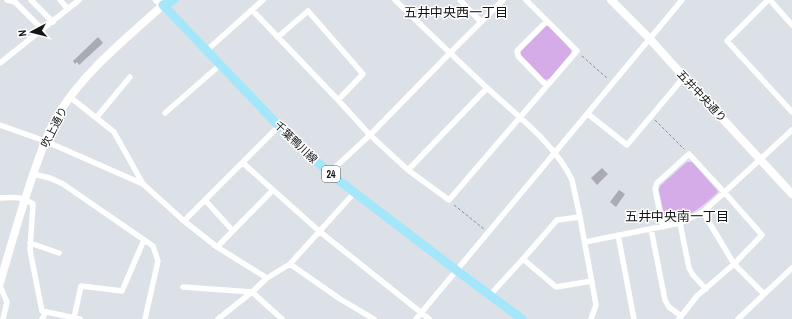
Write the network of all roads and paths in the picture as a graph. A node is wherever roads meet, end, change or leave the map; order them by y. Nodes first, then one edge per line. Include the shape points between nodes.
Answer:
1 (7, 0) edge
2 (32, 0) edge
3 (60, 0) edge
4 (79, 0) edge
5 (174, 0) edge
6 (263, 0) edge
7 (395, 0) edge
8 (460, 0) edge
9 (503, 0) edge
10 (526, 0) edge
11 (611, 0) edge
12 (682, 0) edge
13 (769, 0) edge
14 (162, 2) edge
15 (68, 9) junction
16 (252, 10) junction
17 (547, 21) junction
18 (53, 22) junction
19 (481, 22) junction
20 (792, 24) edge
21 (43, 30) junction
22 (278, 37) junction
23 (650, 38) junction
24 (206, 51) junction
25 (577, 51) junction
26 (450, 53) junction
27 (0, 64) edge
28 (220, 65) junction
29 (130, 76) dead end
30 (684, 78) junction
31 (613, 84) junction
32 (547, 86) junction
33 (487, 88) junction
34 (70, 97) junction
35 (338, 100) junction
36 (792, 112) edge
37 (165, 113) dead end
38 (588, 114) junction
39 (651, 116) junction
40 (520, 117) junction
41 (96, 118) junction
42 (0, 125) edge
43 (279, 126) junction
44 (792, 130) edge
45 (370, 135) junction
46 (45, 141) junction
47 (555, 153) junction
48 (689, 154) junction
49 (760, 159) junction
50 (243, 164) junction
51 (408, 170) junction
52 (329, 173) junction
53 (33, 174) junction
54 (143, 184) junction
55 (274, 190) junction
56 (354, 193) junction
57 (725, 193) junction
58 (792, 194) edge
59 (0, 198) edge
60 (25, 199) junction
61 (205, 200) junction
62 (449, 200) junction
63 (703, 212) junction
64 (580, 217) junction
65 (184, 221) junction
66 (680, 223) junction
67 (663, 227) junction
68 (651, 229) junction
69 (233, 231) junction
70 (319, 231) junction
71 (488, 232) junction
72 (618, 236) junction
73 (144, 240) junction
74 (585, 242) junction
75 (30, 243) junction
76 (217, 247) junction
77 (59, 252) dead end
78 (523, 260) junction
79 (290, 264) junction
80 (734, 264) junction
81 (792, 268) edge
82 (456, 270) junction
83 (267, 278) junction
84 (592, 281) junction
85 (0, 283) edge
86 (0, 286) edge
87 (183, 287) dead end
88 (706, 289) junction
89 (252, 292) junction
90 (764, 294) junction
91 (490, 295) junction
92 (46, 312) junction
93 (421, 313) junction
94 (680, 317) edge
95 (77, 318) edge
96 (3, 319) edge
97 (42, 319) edge
98 (145, 319) edge
99 (218, 319) edge
100 (282, 319) edge
101 (374, 319) edge
102 (416, 319) edge
103 (429, 319) edge
104 (522, 319) edge
105 (592, 319) edge
106 (634, 319) edge
107 (738, 319) edge

1 - 21 street via 15,2
2 - 18 street
3 - 15 street
4 - 15 street
5 - 14 main road, 吹上通り
6 - 16 street
7 - 26 street
8 - 19 street
9 - 19 street
10 - 17 street
11 - 23 street, 五井中央通り
12 - 23 street
13 - 20 street
13 - 36 street via 727,41
14 - 24 main road, 千葉鴨川線 / 24
14 - 34 street, 吹上通り via 93,70
15 - 18 street
16 - 22 street
16 - 24 street
17 - 25 street
17 - 32 street via 517,51 518,56
18 - 21 street
19 - 26 street
21 - 27 street
22 - 35 street
22 - 35 street via 308,11 363,74
23 - 30 street, 五井中央通り
23 - 31 street
24 - 28 main road, 千葉鴨川線 / 24
25 - 31 path
25 - 32 street
26 - 33 street
26 - 45 street
28 - 37 street
28 - 43 main road, 千葉鴨川線 / 24
29 - 41 street
30 - 39 street
30 - 49 street, 五井中央通り
31 - 38 street
32 - 40 street
33 - 40 street
33 - 51 street
34 - 41 street
34 - 46 street, 吹上通り
35 - 45 street
38 - 39 street via 627,145
38 - 47 street
39 - 48 path
40 - 47 street
40 - 62 street
41 - 54 street via 114,132
42 - 46 street
43 - 50 street
43 - 52 main road, 千葉鴨川線 / 24
44 - 49 street
45 - 51 street
45 - 52 street
46 - 53 street, 吹上通り
46 - 54 street
47 - 64 street via 572,180
47 - 71 street
48 - 57 street
48 - 67 street via 657,183 655,189
49 - 57 street
49 - 58 street, 五井中央通り
50 - 55 street
50 - 61 street
51 - 62 street
52 - 56 main road, 千葉鴨川線 / 24
53 - 60 street, 吹上通り
53 - 73 street via 64,184
54 - 65 street
55 - 69 street
55 - 70 street
56 - 70 street
56 - 82 main road, 千葉鴨川線 / 24
57 - 63 street
57 - 80 street via 762,235
59 - 60 street
60 - 75 street via 33,204
60 - 85 street, 吹上通り
61 - 65 street
61 - 69 street
62 - 71 path
63 - 66 street
63 - 80 street
64 - 74 street
64 - 78 street via 557,220
65 - 76 street
66 - 67 street
66 - 88 street via 689,268 692,275
67 - 68 street
68 - 72 street
68 - 94 street via 665,300
69 - 76 street
70 - 79 street
70 - 93 street
71 - 82 street
72 - 74 street
72 - 106 street
73 - 95 street via 122,291 81,286
73 - 98 street via 153,246 158,261
74 - 84 street
75 - 77 street
75 - 92 street via 42,311
76 - 83 street
78 - 84 street via 556,287
78 - 91 street
79 - 83 street
79 - 101 street
80 - 88 street
80 - 90 street
81 - 90 street
82 - 91 main road, 千葉鴨川線 / 24
82 - 93 street
83 - 89 street
84 - 105 street via 596,305
86 - 96 street via 7,302
87 - 89 street
88 - 94 street
89 - 99 street
89 - 100 street
90 - 107 street
91 - 104 main road, 千葉鴨川線 / 24
92 - 95 street
92 - 97 street
93 - 102 street
93 - 103 street

